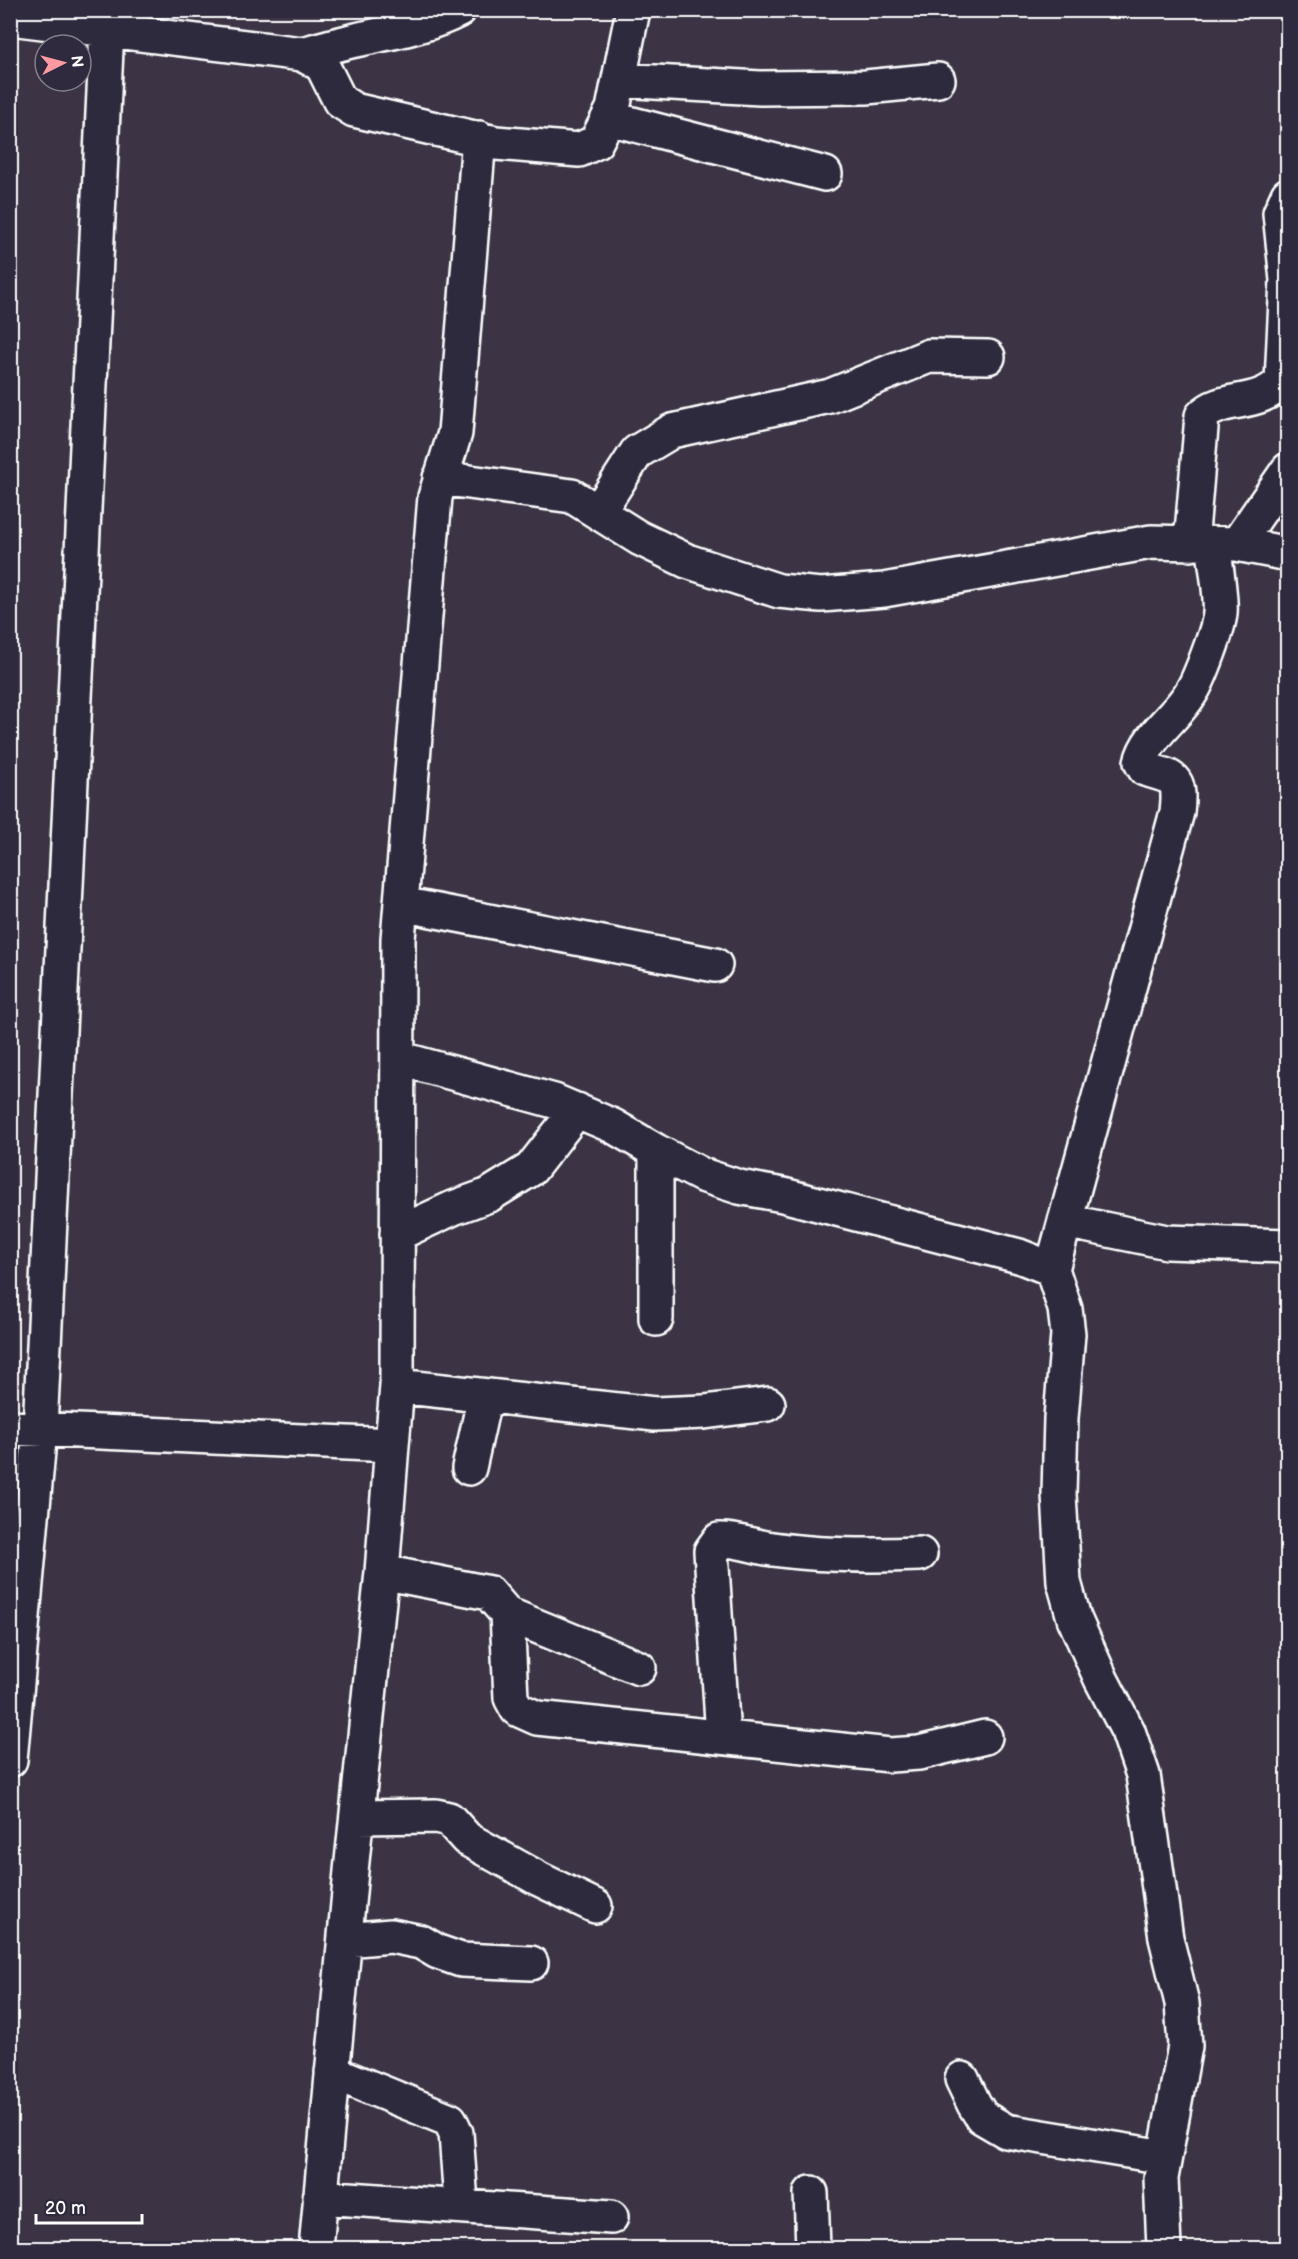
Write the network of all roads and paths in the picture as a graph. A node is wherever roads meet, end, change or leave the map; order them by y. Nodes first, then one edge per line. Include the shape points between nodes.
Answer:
1 (459, 10) edge
2 (633, 10) edge
3 (10, 18) edge
4 (107, 29) junction
5 (302, 54) junction
6 (619, 80) junction
7 (938, 80) dead end
8 (609, 118) junction
9 (479, 138) junction
10 (825, 174) dead end
11 (1287, 195) edge
12 (988, 357) dead end
13 (1287, 470) edge
14 (440, 478) junction
15 (599, 511) junction
16 (1214, 544) junction
17 (1287, 554) edge
18 (401, 904) junction
19 (715, 965) dead end
20 (398, 1058) junction
21 (577, 1110) junction
22 (656, 1151) junction
23 (1065, 1221) junction
24 (397, 1234) junction
25 (1287, 1246) edge
26 (1052, 1269) junction
27 (656, 1319) dead end
28 (397, 1386) junction
29 (485, 1396) junction
30 (768, 1404) dead end
31 (25, 1429) edge
32 (392, 1445) junction
33 (469, 1468) dead end
34 (920, 1554) dead end
35 (382, 1572) junction
36 (507, 1614) junction
37 (639, 1668) dead end
38 (723, 1737) junction
39 (985, 1737) dead end
40 (10, 1760) edge
41 (357, 1817) junction
42 (595, 1906) dead end
43 (345, 1940) junction
44 (531, 1963) dead end
45 (332, 2072) junction
46 (962, 2079) dead end
47 (1164, 2157) junction
48 (460, 2189) dead end
49 (811, 2193) dead end
50 (320, 2197) junction
51 (611, 2217) dead end
52 (316, 2248) edge
53 (813, 2248) edge
54 (1162, 2248) edge

1 - 5 street via 439,21 401,32
2 - 6 street
3 - 4 street
4 - 5 street
4 - 31 street
5 - 9 street via 322,65 340,101 354,110
6 - 7 street via 760,88 866,87
6 - 8 street
8 - 9 street via 596,142 579,150
8 - 10 street
9 - 14 street via 455,433
11 - 16 street via 1280,213 1287,280 1282,381 1273,391 1251,400 1210,407 1202,416
12 - 15 street via 929,356 830,396 672,430 637,452
13 - 16 street
14 - 15 street via 572,496
14 - 18 street via 435,497
15 - 16 street via 639,538 687,561 779,591 821,595 884,590 1151,542
16 - 17 street
16 - 23 street via 1221,612 1207,654 1192,692 1159,732 1141,762 1145,769 1174,779 1179,799 1177,812
18 - 19 street
18 - 20 street
20 - 21 street
20 - 24 street
21 - 22 street
21 - 24 street via 531,1169 489,1195
22 - 26 street via 739,1187 1019,1256
22 - 27 street
23 - 25 street via 1167,1242
23 - 26 street
24 - 28 street
26 - 47 street via 1065,1309 1068,1334 1059,1494 1064,1581 1074,1618 1128,1731 1143,1775 1166,1938 1182,2003 1185,2046
28 - 29 street
28 - 32 street
29 - 30 street via 656,1414
29 - 33 street
31 - 32 street
31 - 40 street
32 - 35 street
34 - 38 street via 820,1554 719,1540 711,1551
35 - 36 street via 489,1593
35 - 41 street
36 - 37 street
36 - 38 street via 511,1698 517,1709 537,1718
38 - 39 street via 890,1755 919,1753
41 - 42 street via 449,1819 467,1839
41 - 43 street
43 - 44 street via 391,1936 421,1942 461,1960
43 - 45 street
45 - 48 street via 450,2120 456,2133
45 - 50 street
46 - 47 street via 982,2117 1006,2131
47 - 54 street
49 - 53 street
50 - 51 street
50 - 52 street

